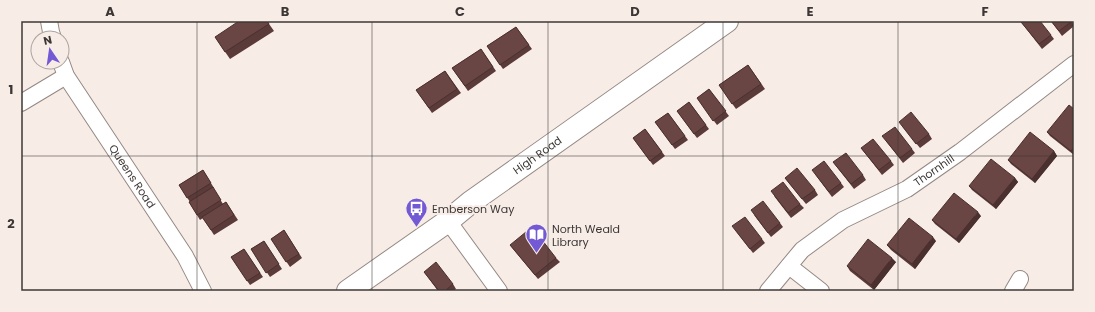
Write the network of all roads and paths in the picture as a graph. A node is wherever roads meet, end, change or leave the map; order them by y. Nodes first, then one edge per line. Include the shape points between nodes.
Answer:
1 (726, 21) edge
2 (1074, 64) edge
3 (63, 70) edge
4 (65, 70) edge
5 (21, 103) edge
6 (448, 221) junction
7 (789, 266) junction
8 (203, 291) edge
9 (348, 291) edge
10 (498, 291) edge
11 (768, 291) edge
12 (821, 291) edge

1 - 6 main road, High Road
2 - 7 street, Thornhill via 908,189 843,220 802,250
3 - 5 street
4 - 8 street, Queens Road via 185,256
6 - 9 main road, High Road
6 - 10 street
7 - 11 street, Thornhill
7 - 12 street

